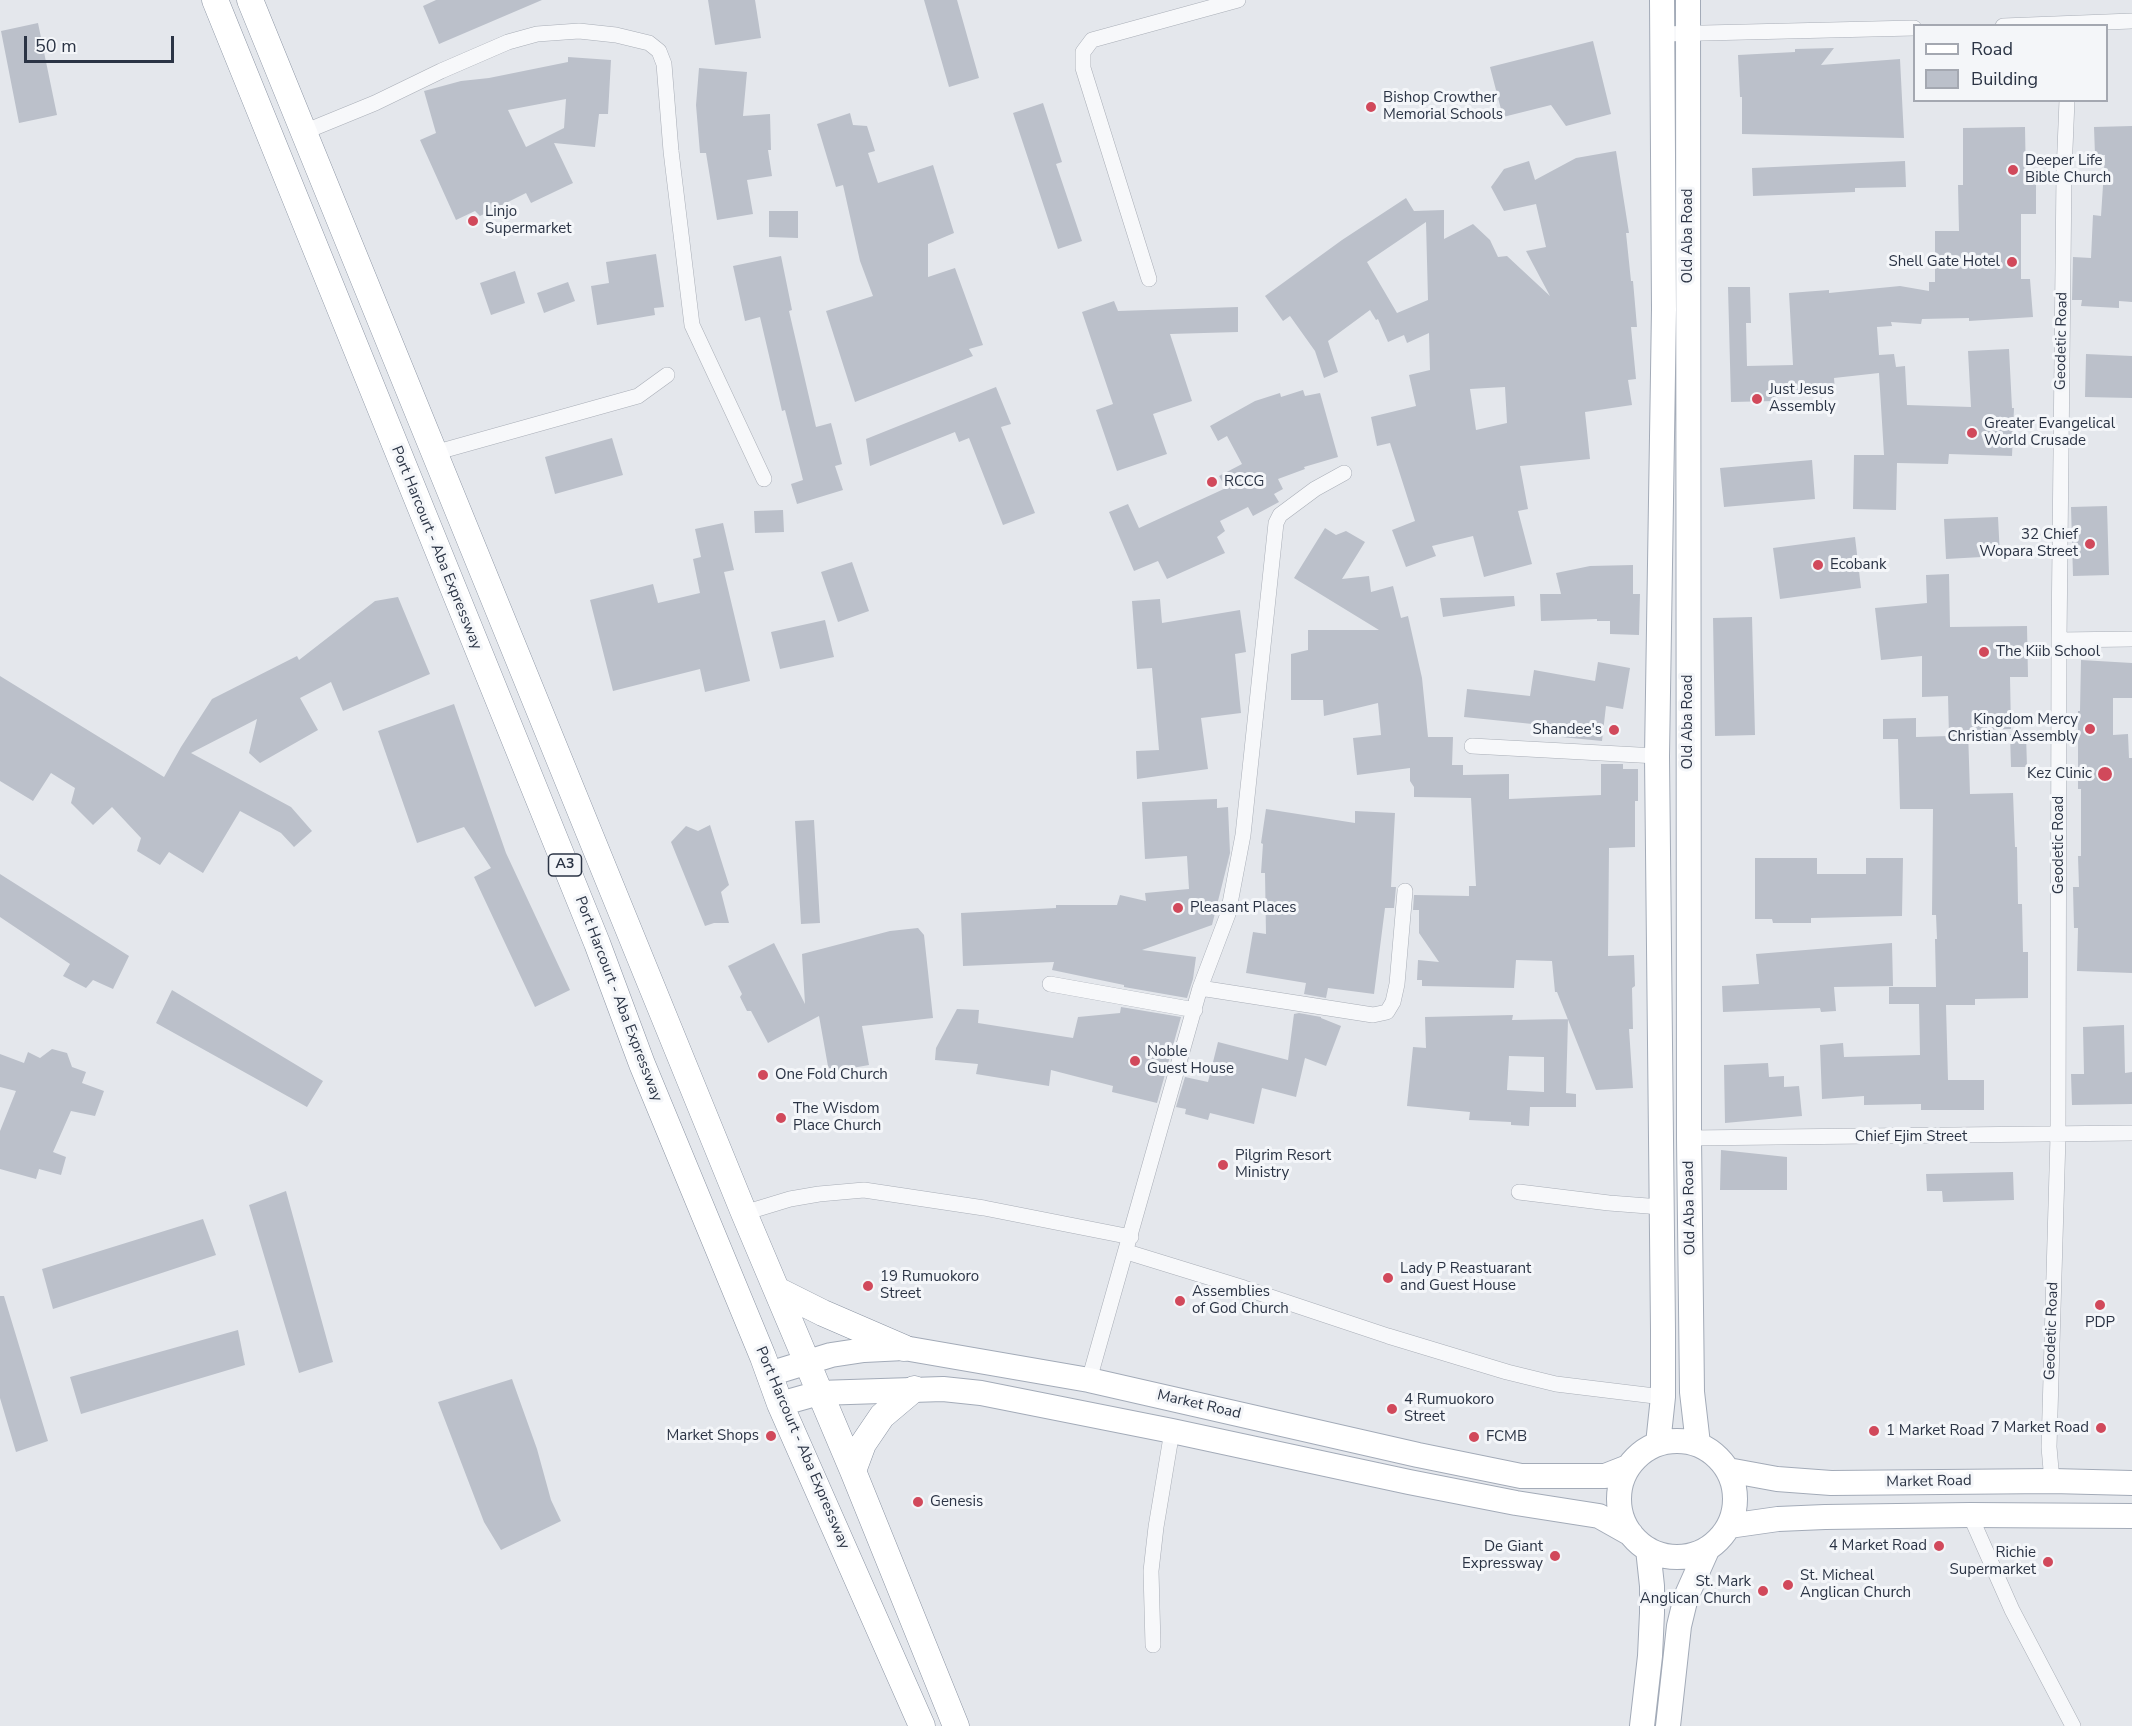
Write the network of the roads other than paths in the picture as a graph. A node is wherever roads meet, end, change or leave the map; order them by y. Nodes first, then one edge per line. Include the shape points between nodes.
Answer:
1 (215, 0) edge
2 (250, 0) edge
3 (1238, 0) edge
4 (1662, 0) edge
5 (1688, 0) edge
6 (2132, 21) edge
7 (2070, 24) edge
8 (1913, 28) edge
9 (1662, 34) junction
10 (1688, 34) junction
11 (2067, 102) edge
12 (304, 132) junction
13 (1149, 279) dead end
14 (667, 375) dead end
15 (434, 453) junction
16 (1344, 473) dead end
17 (764, 479) dead end
18 (2132, 639) edge
19 (2059, 640) junction
20 (1472, 746) dead end
21 (1657, 756) junction
22 (1405, 891) dead end
23 (1050, 984) dead end
24 (1200, 988) junction
25 (1195, 1010) junction
26 (2132, 1133) edge
27 (2058, 1136) junction
28 (1689, 1138) junction
29 (1519, 1192) dead end
30 (1661, 1207) junction
31 (744, 1213) junction
32 (1131, 1237) junction
33 (1127, 1252) junction
34 (777, 1290) junction
35 (904, 1348) junction
36 (807, 1362) junction
37 (770, 1374) junction
38 (1089, 1380) junction
39 (915, 1389) junction
40 (819, 1393) junction
41 (1663, 1397) junction
42 (780, 1404) junction
43 (1172, 1431) junction
44 (1658, 1444) junction
45 (1698, 1444) junction
46 (1628, 1467) junction
47 (1728, 1470) junction
48 (853, 1471) junction
49 (2052, 1481) junction
50 (2132, 1483) edge
51 (1970, 1515) junction
52 (2132, 1516) edge
53 (1728, 1526) junction
54 (1639, 1541) junction
55 (1707, 1550) junction
56 (1153, 1645) dead end
57 (922, 1726) edge
58 (956, 1726) edge
59 (1642, 1726) edge
60 (1668, 1726) edge
61 (2073, 1726) edge

1 - 37 highway, Port Harcourt - Aba Expressway / A3
2 - 12 highway, A3
3 - 13 street via 1092,40 1083,52 1083,68
4 - 9 main road, Old Aba Road
5 - 10 main road, Old Aba Road
6 - 7 street
8 - 10 street
9 - 10 street
9 - 21 main road, Old Aba Road via 1664,309
10 - 28 main road, Old Aba Road
11 - 19 street, Geodetic Road
12 - 15 highway, A3
12 - 17 street via 508,42 537,34 579,31 649,43 659,51 664,64 692,325
14 - 15 street via 638,396
15 - 31 highway, A3
16 - 24 street via 1315,489 1276,523 1243,836 1228,914
18 - 19 street
19 - 27 street, Geodetic Road
20 - 21 street
21 - 30 main road, Old Aba Road
22 - 24 street via 1397,984 1387,1012 1373,1015
23 - 25 street
24 - 25 street
25 - 32 street
26 - 27 street, Chief Ejim Street
27 - 28 street, Chief Ejim Street
27 - 49 street, Geodetic Road via 2049,1447
28 - 45 main road, Old Aba Road via 1692,1392
29 - 30 street
30 - 41 main road, Old Aba Road
31 - 32 street via 790,1199 864,1190 984,1208
31 - 34 highway, A3
32 - 33 street
33 - 38 street
33 - 41 street via 1507,1372 1556,1384
34 - 35 highway
34 - 36 highway, A3
35 - 36 main road, Market Road via 831,1355
35 - 38 main road, Market Road
36 - 37 main road, Market Road
36 - 40 highway, A3
37 - 42 highway, Port Harcourt - Aba Expressway / A3
38 - 46 main road, Market Road via 1521,1476 1605,1476
39 - 40 main road, Market Road
39 - 43 main road, Market Road via 981,1394
39 - 48 highway via 882,1416 863,1444
40 - 42 main road, Market Road
40 - 48 highway, A3
41 - 44 main road, Old Aba Road
42 - 57 highway, Port Harcourt - Aba Expressway / A3
43 - 54 main road, Market Road via 1409,1482 1599,1516
43 - 56 street via 1151,1571
44 - 45 main road via 1678,1440
44 - 46 main road via 1641,1453
45 - 47 main road
46 - 54 main road via 1621,1486 1620,1506 1622,1516
47 - 49 main road, Market Road via 1831,1483
47 - 53 main road via 1735,1508
48 - 58 highway, A3
49 - 50 main road, Market Road
51 - 52 main road
51 - 53 main road via 1778,1519
51 - 61 street via 2012,1610
53 - 55 main road
54 - 55 main road via 1665,1556 1684,1557
54 - 59 main road via 1652,1586
55 - 60 main road via 1678,1626

